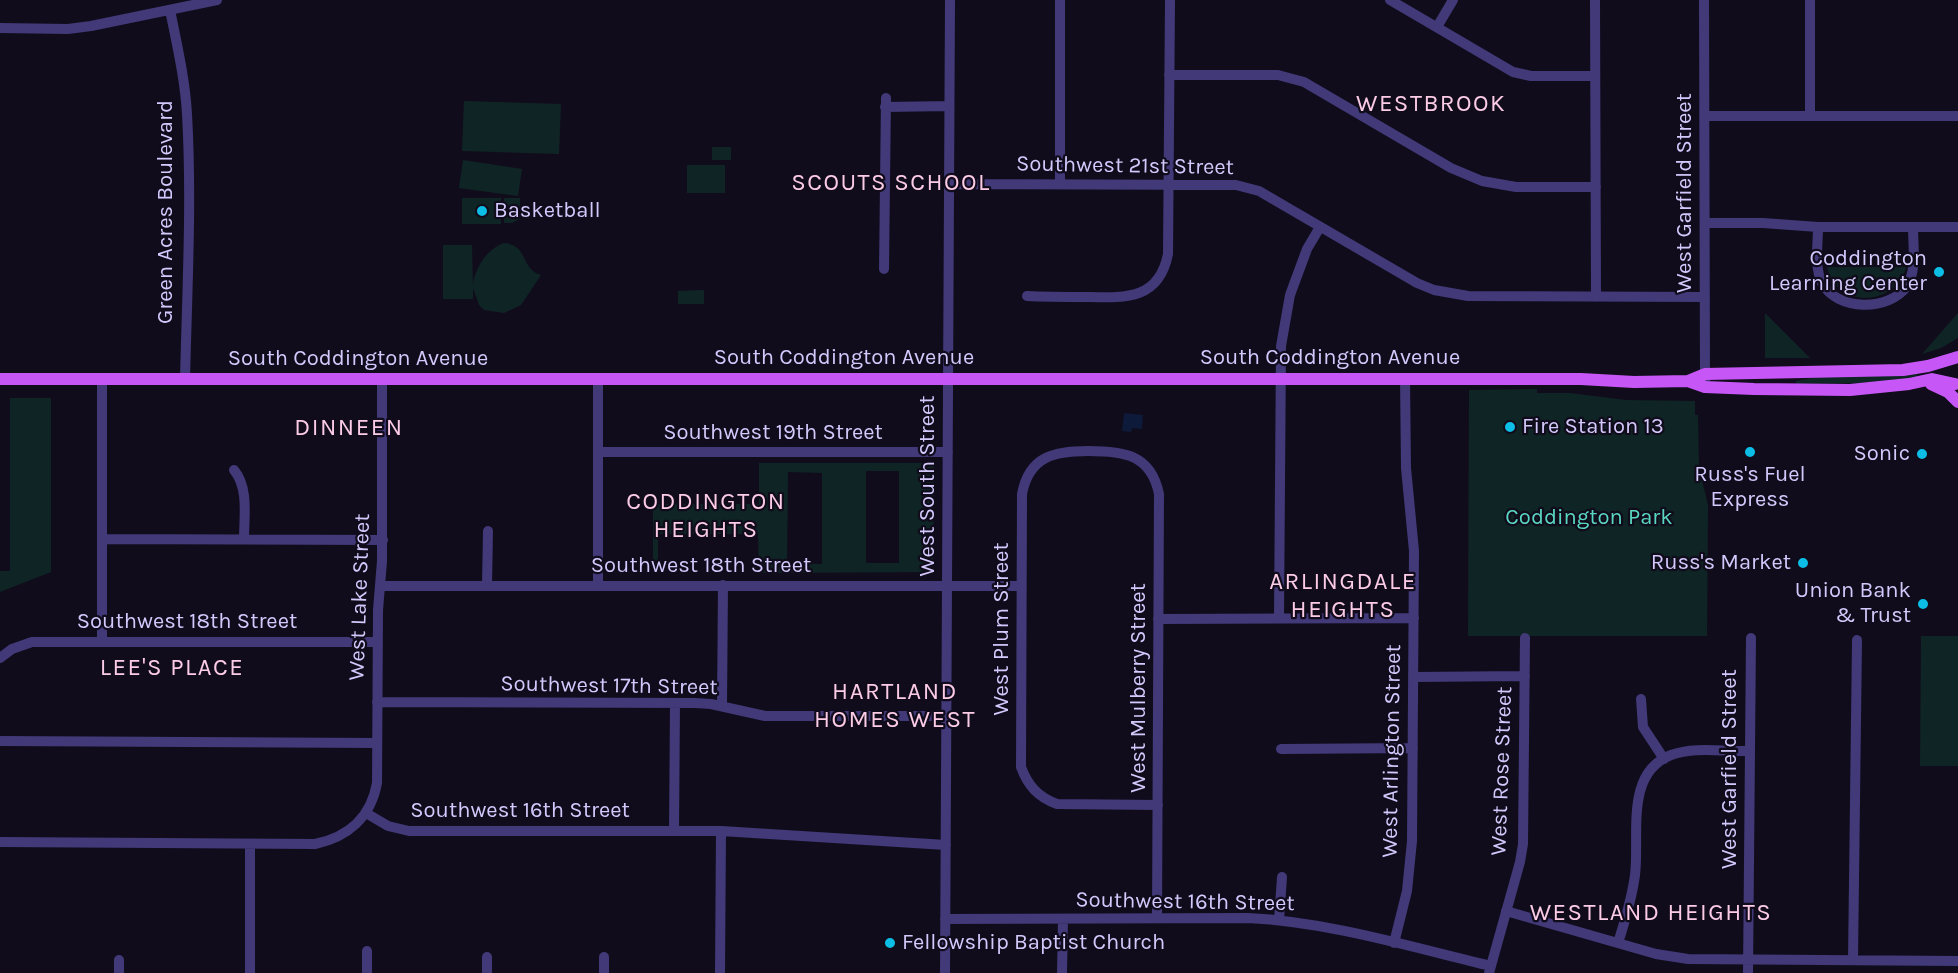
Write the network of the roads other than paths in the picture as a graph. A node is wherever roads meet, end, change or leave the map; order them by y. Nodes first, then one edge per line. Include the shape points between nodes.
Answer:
1 (217, 0) edge
2 (950, 0) edge
3 (1060, 0) edge
4 (1170, 0) edge
5 (1390, 0) edge
6 (1452, 0) edge
7 (1595, 0) edge
8 (1704, 0) edge
9 (1810, 0) edge
10 (170, 10) junction
11 (1437, 27) junction
12 (0, 28) edge
13 (1169, 75) junction
14 (1595, 76) junction
15 (949, 106) junction
16 (1705, 116) junction
17 (1810, 116) junction
18 (1958, 116) edge
19 (949, 184) junction
20 (1060, 184) junction
21 (1169, 184) junction
22 (1596, 187) junction
23 (1705, 223) junction
24 (1320, 227) junction
25 (1818, 227) junction
26 (1913, 227) junction
27 (1958, 227) edge
28 (885, 269) dead end
29 (1027, 296) dead end
30 (1596, 297) junction
31 (1705, 297) junction
32 (1958, 358) edge
33 (1405, 378) junction
34 (0, 379) edge
35 (948, 379) junction
36 (1281, 379) junction
37 (102, 380) junction
38 (185, 380) junction
39 (382, 380) junction
40 (598, 380) junction
41 (1705, 381) junction
42 (1909, 384) junction
43 (1957, 391) edge
44 (598, 452) junction
45 (948, 452) junction
46 (1142, 463) joint
47 (234, 470) dead end
48 (488, 531) dead end
49 (102, 539) junction
50 (244, 539) junction
51 (383, 540) junction
52 (488, 585) junction
53 (598, 585) junction
54 (723, 585) junction
55 (947, 585) junction
56 (381, 586) junction
57 (1021, 586) junction
58 (1279, 618) junction
59 (1414, 618) junction
60 (1158, 619) junction
61 (1526, 638) dead end
62 (1751, 638) dead end
63 (1857, 640) dead end
64 (102, 642) junction
65 (378, 642) junction
66 (1, 658) edge
67 (1525, 676) junction
68 (1413, 677) junction
69 (1641, 699) dead end
70 (377, 702) junction
71 (675, 703) junction
72 (722, 706) junction
73 (946, 716) junction
74 (0, 741) edge
75 (377, 743) junction
76 (1281, 748) dead end
77 (1413, 748) junction
78 (1750, 751) junction
79 (1664, 759) junction
80 (1158, 805) junction
81 (366, 813) junction
82 (674, 831) junction
83 (720, 831) junction
84 (0, 842) edge
85 (250, 844) junction
86 (946, 845) junction
87 (1282, 878) dead end
88 (1506, 911) junction
89 (1157, 918) junction
90 (1063, 919) junction
91 (945, 920) junction
92 (1278, 920) junction
93 (1394, 943) junction
94 (1618, 943) junction
95 (367, 951) dead end
96 (487, 957) dead end
97 (604, 957) dead end
98 (119, 960) dead end
99 (1748, 960) junction
100 (1853, 960) junction
101 (1958, 961) edge
102 (1490, 969) edge
103 (119, 973) edge
104 (249, 973) edge
105 (367, 973) edge
106 (487, 973) edge
107 (604, 973) edge
108 (720, 973) edge
109 (945, 973) edge
110 (1062, 973) edge
111 (1748, 973) edge

1 - 10 street
2 - 15 street, West South Street
3 - 20 street
4 - 13 street
5 - 11 street
6 - 11 street
7 - 14 street
8 - 16 street, West Garfield Street
9 - 17 street
10 - 12 street via 68,29
10 - 38 street, Green Acres Boulevard via 187,122
11 - 14 street via 1524,75
13 - 21 street
13 - 22 street via 1291,77 1451,168 1482,181 1516,187
14 - 22 street
15 - 19 street, West South Street
15 - 28 street via 886,103
16 - 17 street
16 - 23 street, West Garfield Street
17 - 18 street
19 - 20 street, Southwest 21st Street
19 - 35 street, West South Street
20 - 21 street, Southwest 21st Street
21 - 24 street, Southwest 21st Street via 1249,188
21 - 29 street via 1168,254 1159,282 1126,297
22 - 30 street
23 - 25 street
23 - 31 street, West Garfield Street
24 - 30 street, Southwest 21st Street via 1417,283 1450,294
24 - 36 street via 1307,249 1290,295 1281,346
25 - 26 street
25 - 26 street via 1822,283 1843,301 1877,304 1902,292 1911,278
26 - 27 street
30 - 31 street, Southwest 21st Street
31 - 41 street, West Garfield Street
32 - 41 main road, South Coddington Avenue via 1894,371
32 - 43 main road via 1953,369
33 - 36 main road, South Coddington Avenue
33 - 41 main road, South Coddington Avenue
33 - 59 street, West Arlington Street
34 - 37 main road, South Coddington Avenue
35 - 36 main road, South Coddington Avenue
35 - 40 main road, South Coddington Avenue
35 - 45 street, West South Street
36 - 58 street
37 - 38 main road, South Coddington Avenue
37 - 49 street
38 - 39 main road, South Coddington Avenue
39 - 40 main road, South Coddington Avenue
39 - 51 street, West Lake Street
40 - 44 street
41 - 42 main road, South Coddington Avenue via 1850,390
42 - 43 main road via 1931,384 1947,392
42 - 43 main road, South Coddington Avenue via 1932,379
44 - 45 street, Southwest 19th Street
44 - 53 street
45 - 55 street, West South Street
46 - 57 street, West Plum Street via 1115,451 1066,451 1048,456 1032,470 1022,494
46 - 60 street, West Mulberry Street via 1153,476 1159,494
47 - 50 street via 244,492
48 - 52 street
49 - 50 street
49 - 64 street
50 - 51 street
51 - 56 street, West Lake Street
52 - 53 street, Southwest 18th Street
52 - 56 street, Southwest 18th Street
53 - 54 street, Southwest 18th Street
54 - 55 street, Southwest 18th Street
54 - 72 street
55 - 57 street, Southwest 18th Street
55 - 73 street, West South Street
56 - 65 street, West Lake Street
57 - 80 street, West Plum Street via 1020,757 1031,788 1064,806
58 - 59 street
58 - 60 street
59 - 68 street, West Arlington Street
60 - 80 street, West Mulberry Street
61 - 67 street, West Rose Street
62 - 78 street, West Garfield Street
63 - 100 street
64 - 65 street, Southwest 18th Street
64 - 66 street, Southwest 18th Street via 32,642
65 - 70 street, West Lake Street
67 - 68 street
67 - 88 street, West Rose Street via 1523,844
68 - 77 street, West Arlington Street
69 - 79 street via 1643,727
70 - 71 street, Southwest 17th Street
70 - 75 street, West Lake Street
71 - 72 street, Southwest 17th Street
71 - 82 street
72 - 73 street, Southwest 17th Street via 765,716
73 - 86 street, West South Street
74 - 75 street
75 - 81 street, West Lake Street via 377,783
76 - 77 street
77 - 93 street, West Arlington Street via 1410,867
78 - 79 street via 1684,752
78 - 99 street, West Garfield Street
79 - 94 street via 1640,789 1635,877
80 - 89 street, West Mulberry Street
81 - 82 street, Southwest 16th Street via 388,826 410,831
81 - 85 street via 347,832 326,842
82 - 83 street, Southwest 16th Street
83 - 86 street, Southwest 16th Street
83 - 108 street
84 - 85 street
85 - 104 street
86 - 91 street, West South Street
87 - 92 street
88 - 94 street
88 - 102 street, West Rose Street
89 - 90 street, Southwest 16th Street
89 - 92 street, Southwest 16th Street
90 - 91 street, Southwest 16th Street
90 - 110 street
91 - 109 street, West South Street
92 - 93 street, Southwest 16th Street
93 - 102 street, Southwest 16th Street
94 - 99 street via 1672,957
95 - 105 street
96 - 106 street
97 - 107 street
98 - 103 street
99 - 100 street
99 - 111 street, West Garfield Street
100 - 101 street

